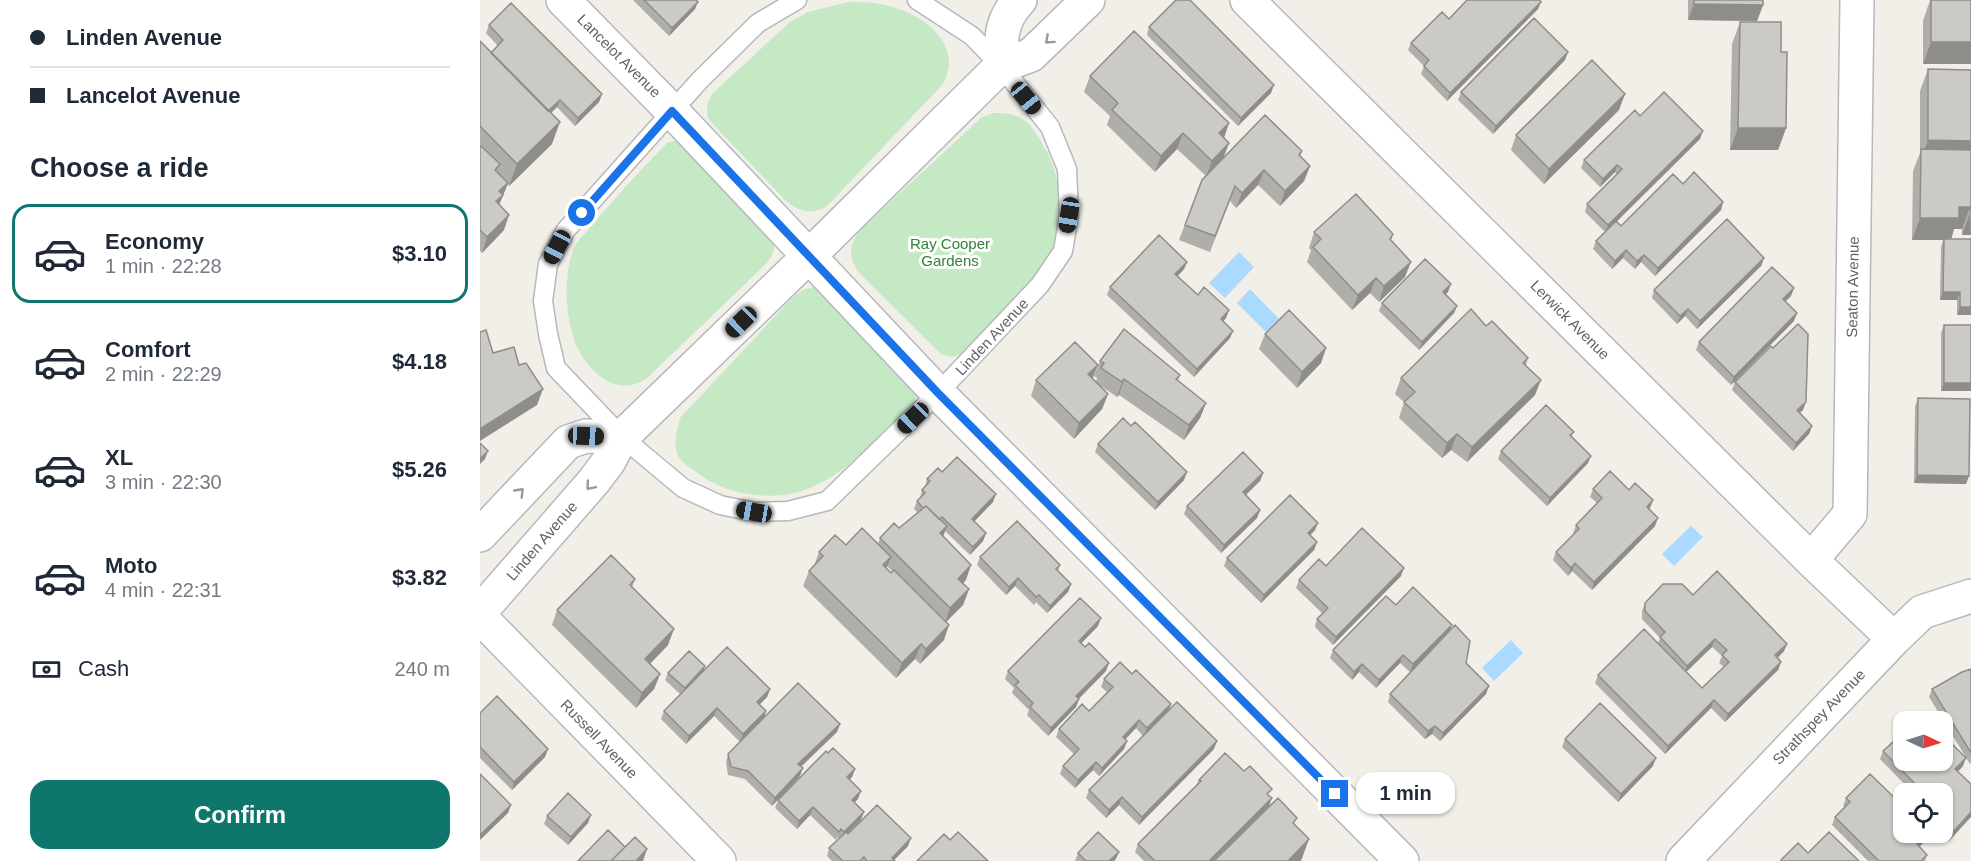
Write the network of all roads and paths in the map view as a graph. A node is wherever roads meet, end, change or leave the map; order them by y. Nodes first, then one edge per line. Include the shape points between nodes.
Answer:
1 (563, 0) edge
2 (797, 0) edge
3 (916, 0) edge
4 (1020, 0) edge
5 (1088, 0) edge
6 (1247, 0) edge
7 (1857, 0) edge
8 (1001, 66) junction
9 (672, 111) junction
10 (809, 256) junction
11 (938, 393) junction
12 (622, 437) junction
13 (480, 535) edge
14 (1811, 560) junction
15 (1971, 596) edge
16 (480, 615) edge
17 (1894, 639) junction
18 (719, 861) edge
19 (1402, 861) edge
20 (1683, 861) edge

1 - 9 street, Lancelot Avenue
2 - 9 lane, Linden Avenue via 758,23
3 - 8 lane, Linden Avenue via 972,36
4 - 8 street via 1002,30
5 -> 8 street, Linden Avenue via 1031,55
6 - 14 street, Lerwick Avenue
7 - 14 street, Seaton Avenue via 1850,514
8 - 10 street, Linden Avenue
8 - 11 lane, Linden Avenue via 1050,128 1067,169 1069,215 1063,251 1040,285
9 - 10 street, Lancelot Avenue
9 - 12 lane, Linden Avenue via 566,230 548,264 543,301 556,368
10 - 11 street, Lancelot Avenue
10 - 12 street, Linden Avenue
11 - 12 lane, Linden Avenue via 827,501 788,511 754,512 720,505 683,488
11 - 19 street, Lancelot Avenue
13 -> 12 street via 568,442 586,436
12 -> 16 street, Linden Avenue via 594,481
14 - 17 street, Lerwick Avenue
15 - 17 street, Strathspey Avenue via 1923,612
16 - 18 street, Russell Avenue
17 - 20 street, Strathspey Avenue

